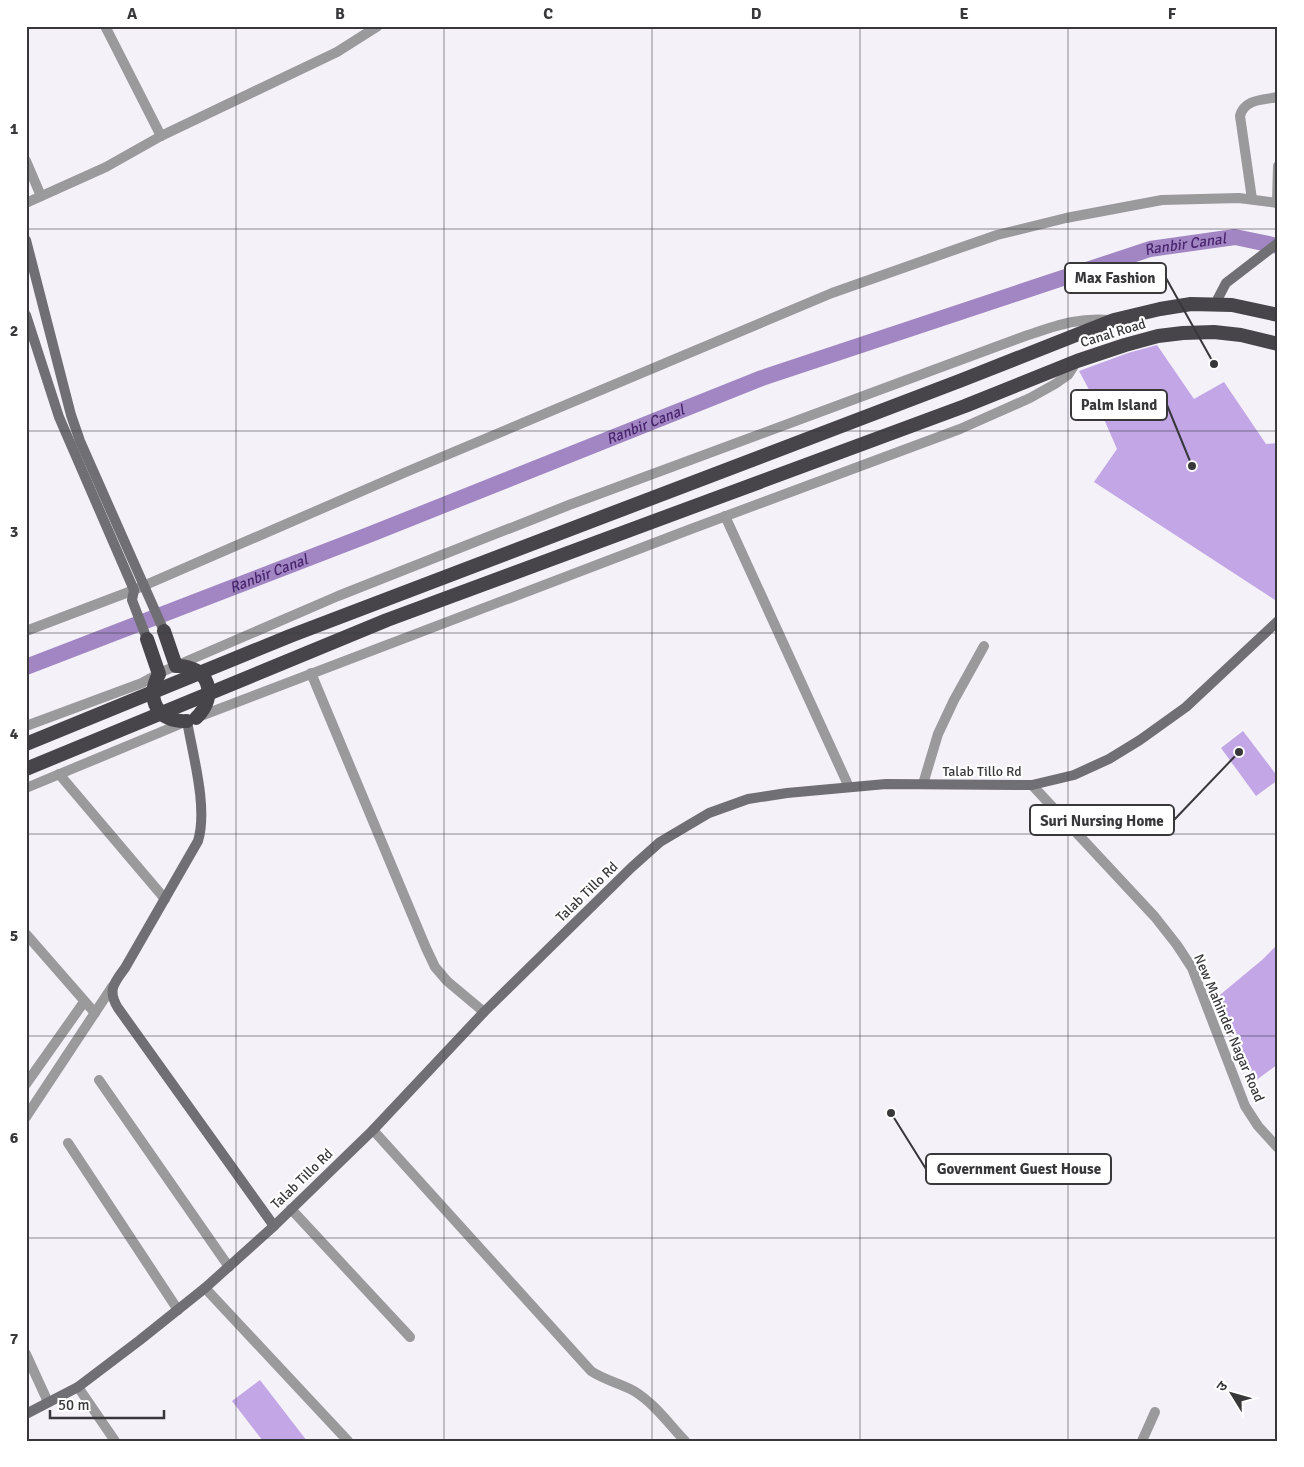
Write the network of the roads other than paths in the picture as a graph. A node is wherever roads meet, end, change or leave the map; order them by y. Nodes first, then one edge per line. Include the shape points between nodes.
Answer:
1 (104, 26) edge
2 (378, 26) edge
3 (1278, 97) edge
4 (160, 136) junction
5 (26, 161) edge
6 (1278, 166) edge
7 (41, 196) junction
8 (1252, 199) junction
9 (26, 203) edge
10 (1277, 203) edge
11 (26, 240) edge
12 (1278, 243) edge
13 (1216, 304) junction
14 (26, 315) edge
15 (1278, 315) edge
16 (1114, 320) junction
17 (1278, 344) edge
18 (1077, 361) junction
19 (725, 516) junction
20 (139, 592) junction
21 (1278, 621) edge
22 (26, 631) edge
23 (164, 631) joint
24 (146, 639) joint
25 (984, 646) dead end
26 (176, 666) junction
27 (311, 672) junction
28 (159, 674) junction
29 (192, 719) junction
30 (26, 726) edge
31 (26, 744) edge
32 (26, 768) edge
33 (60, 774) junction
34 (923, 784) junction
35 (1032, 785) junction
36 (849, 787) junction
37 (26, 788) edge
38 (165, 899) junction
39 (26, 934) edge
40 (112, 987) junction
41 (84, 1002) junction
42 (484, 1012) junction
43 (95, 1013) junction
44 (99, 1080) dead end
45 (28, 1082) edge
46 (45, 1090) junction
47 (30, 1105) edge
48 (26, 1118) edge
49 (374, 1130) junction
50 (68, 1143) dead end
51 (1278, 1148) edge
52 (291, 1209) junction
53 (274, 1226) junction
54 (228, 1267) junction
55 (205, 1288) junction
56 (178, 1310) junction
57 (410, 1337) dead end
58 (26, 1354) edge
59 (78, 1387) junction
60 (48, 1402) junction
61 (1155, 1412) dead end
62 (26, 1414) edge
63 (115, 1441) edge
64 (348, 1441) edge
65 (685, 1441) edge
66 (1142, 1441) edge

1 - 4 street
2 - 4 street via 337,52
3 - 8 street via 1244,106 1240,116
4 - 7 street via 106,167
5 - 7 street
6 - 10 street
7 - 9 street
8 - 10 street
8 - 20 street via 1162,200 1066,218 951,250 832,293 702,347 396,476
11 - 20 main road via 71,415
12 - 13 main road via 1226,283
13 - 15 highway, Canal Road
13 - 16 highway, Canal Road via 1191,304
14 - 20 main road via 59,417
16 - 26 street via 1092,318 1028,335 560,509 338,596
16 - 31 highway, Canal Road via 290,636
17 - 18 highway, Canal Road via 1241,335 1183,333 1158,336
18 - 19 street via 1068,375 1055,384 960,429
18 - 32 highway, Canal Road via 965,406 387,620
19 - 27 street
19 - 36 street
20 - 22 street
20 - 23 main road
20 - 24 main road
21 - 35 main road, Talab Tillo Rd via 1186,707 1140,740 1074,775
23 - 26 highway
24 - 28 highway
25 - 34 street via 938,734
26 - 28 street
26 - 29 highway via 198,671 208,686 207,703 203,711
27 - 29 street
27 - 42 street via 432,961 447,981
28 - 29 highway via 154,686 155,705 168,719 178,722
28 - 30 street
29 - 33 street
29 - 38 main road via 202,829
33 - 37 street
33 - 38 street
34 - 35 main road, Talab Tillo Rd
34 - 36 main road, Talab Tillo Rd
35 - 51 street, New Mahinder Nagar Road via 1178,945 1192,968 1245,1106 1263,1133
36 - 42 main road, Talab Tillo Rd via 748,799 709,813 660,842
38 - 40 main road
39 - 41 street
40 - 43 street
40 - 53 main road via 118,1008
41 - 43 street
41 - 45 street
42 - 49 main road, Talab Tillo Rd
43 - 46 street
44 - 54 street
45 - 46 street
46 - 47 street
47 - 48 street
49 - 52 main road, Talab Tillo Rd
49 - 65 street via 591,1371 645,1399
50 - 56 street
52 - 53 main road, Talab Tillo Rd
52 - 57 street
53 - 54 main road, Talab Tillo Rd
54 - 55 main road, Talab Tillo Rd
55 - 56 main road, Talab Tillo Rd
55 - 64 street
56 - 59 main road, Talab Tillo Rd
58 - 60 street
59 - 60 main road, Talab Tillo Rd
59 - 63 street
60 - 62 main road, Talab Tillo Rd
61 - 66 street

